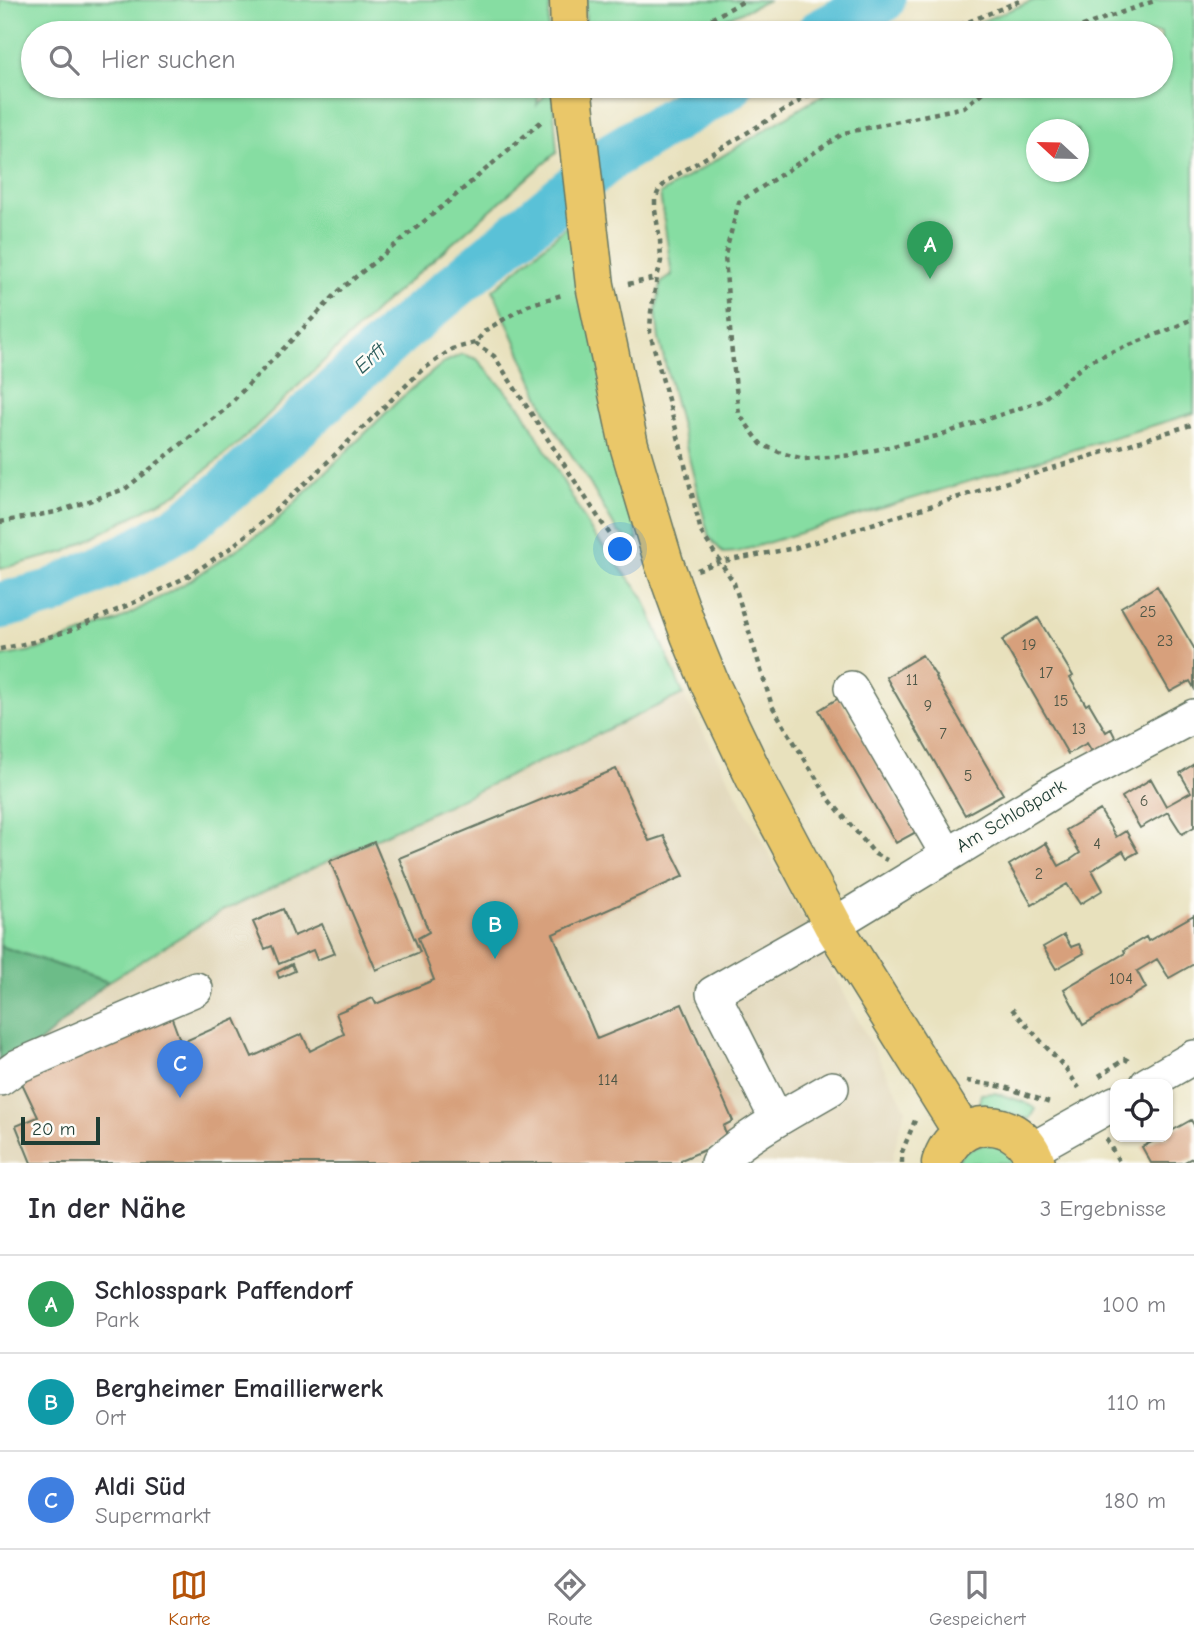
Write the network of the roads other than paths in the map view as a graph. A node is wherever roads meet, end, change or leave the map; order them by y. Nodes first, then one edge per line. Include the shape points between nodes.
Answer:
1 (569, 0) edge
2 (570, 21) edge
3 (573, 98) edge
4 (851, 688) dead end
5 (1194, 716) edge
6 (947, 854) junction
7 (834, 925) junction
8 (196, 989) dead end
9 (1194, 1057) edge
10 (0, 1079) edge
11 (1156, 1079) edge
12 (832, 1088) dead end
13 (1110, 1106) edge
14 (777, 1120) junction
15 (963, 1133) junction
16 (1033, 1156) edge
17 (718, 1163) edge
18 (941, 1163) edge

1 - 2 main road
3 - 7 main road via 595,285 629,445 664,563 710,684
4 - 6 street
5 - 6 street, Am Schloßpark via 1059,787
6 - 7 street, Am Schloßpark
7 - 14 street, Am Schloßpark via 713,993
7 - 15 main road
8 - 10 street via 18,1066
9 - 11 street
12 - 14 street
13 - 16 street
14 - 17 street
15 - 16 main road via 993,1125 1009,1129
15 - 18 main road via 949,1145

